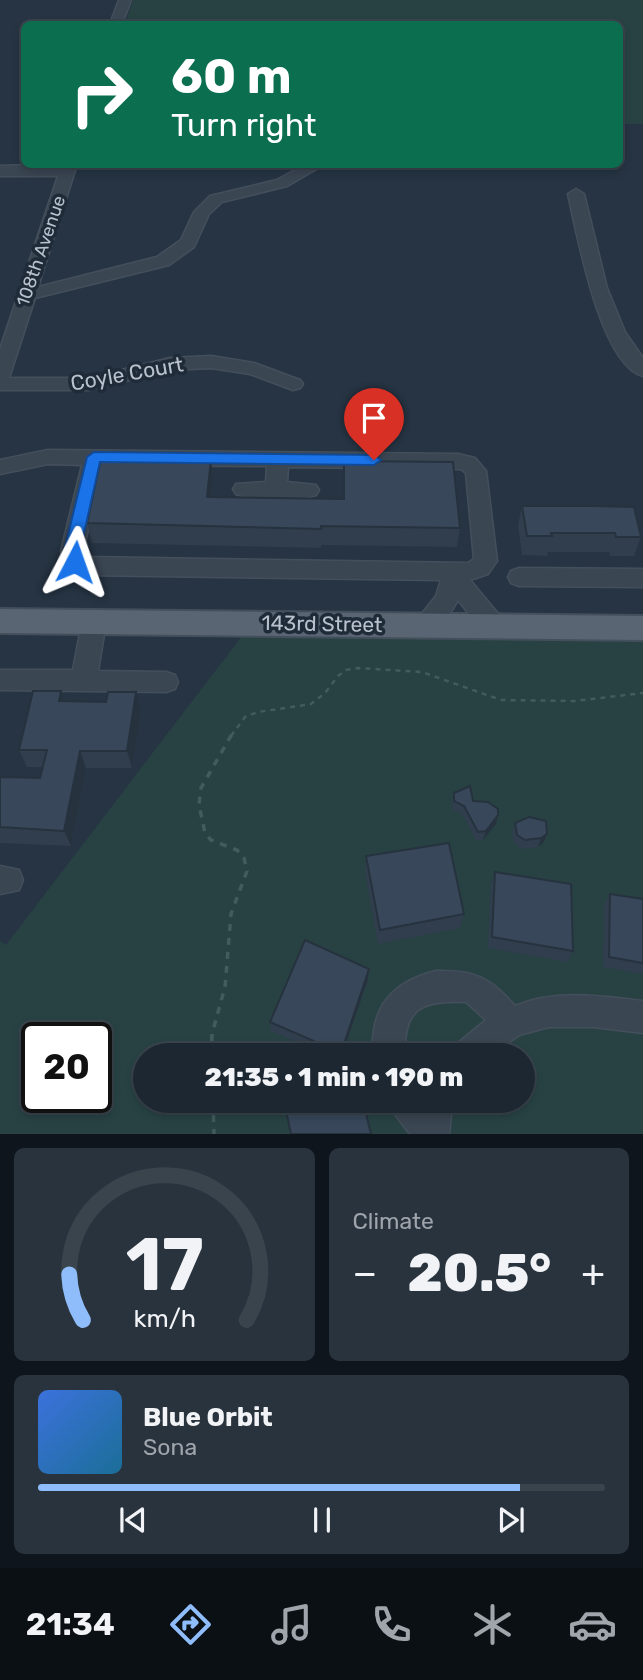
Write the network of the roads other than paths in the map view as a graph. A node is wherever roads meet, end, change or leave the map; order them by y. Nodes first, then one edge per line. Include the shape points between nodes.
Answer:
1 (125, 0) edge
2 (117, 21) edge
3 (68, 168) edge
4 (310, 168) edge
5 (0, 171) edge
6 (576, 194) dead end
7 (26, 295) junction
8 (0, 313) edge
9 (20, 313) junction
10 (643, 370) edge
11 (0, 377) edge
12 (0, 384) edge
13 (293, 384) dead end
14 (94, 457) junction
15 (278, 458) junction
16 (0, 467) edge
17 (244, 489) dead end
18 (276, 490) junction
19 (307, 491) dead end
20 (455, 572) junction
21 (519, 577) dead end
22 (643, 578) edge
23 (0, 621) edge
24 (94, 622) junction
25 (424, 626) junction
26 (497, 626) junction
27 (643, 628) edge
28 (0, 680) edge
29 (84, 681) junction
30 (166, 682) dead end
31 (643, 1017) edge
32 (509, 1023) junction
33 (387, 1043) edge
34 (479, 1043) edge
35 (415, 1113) edge
36 (435, 1113) edge
37 (431, 1134) edge

1 - 2 street
3 - 5 street
3 - 7 street, 108th Avenue
4 - 7 street via 282,183 216,199 202,212 188,243 163,261
6 - 10 street via 608,319
7 - 9 street, 108th Avenue
8 - 9 street
9 - 11 street, 108th Avenue
12 - 13 street, Coyle Court via 89,384 170,364 211,362 254,369
14 - 15 street
14 - 16 street via 48,457
14 - 20 street via 72,551 75,562 84,566
15 - 18 street
15 - 20 street via 468,463 476,471 486,561 480,568
17 - 18 street
18 - 19 street
20 - 25 street via 446,600
20 - 26 street via 465,593
21 - 22 street
23 - 24 main road, 143rd Street
24 - 25 main road, 143rd Street
24 - 29 street
25 - 26 main road, 143rd Street
26 - 27 main road, 143rd Street
28 - 29 street
29 - 30 street
31 - 32 street via 572,1009 522,1016
32 - 33 street via 491,1002 468,987 439,986 411,993 393,1015
32 - 34 street
35 - 37 street
36 - 37 street

